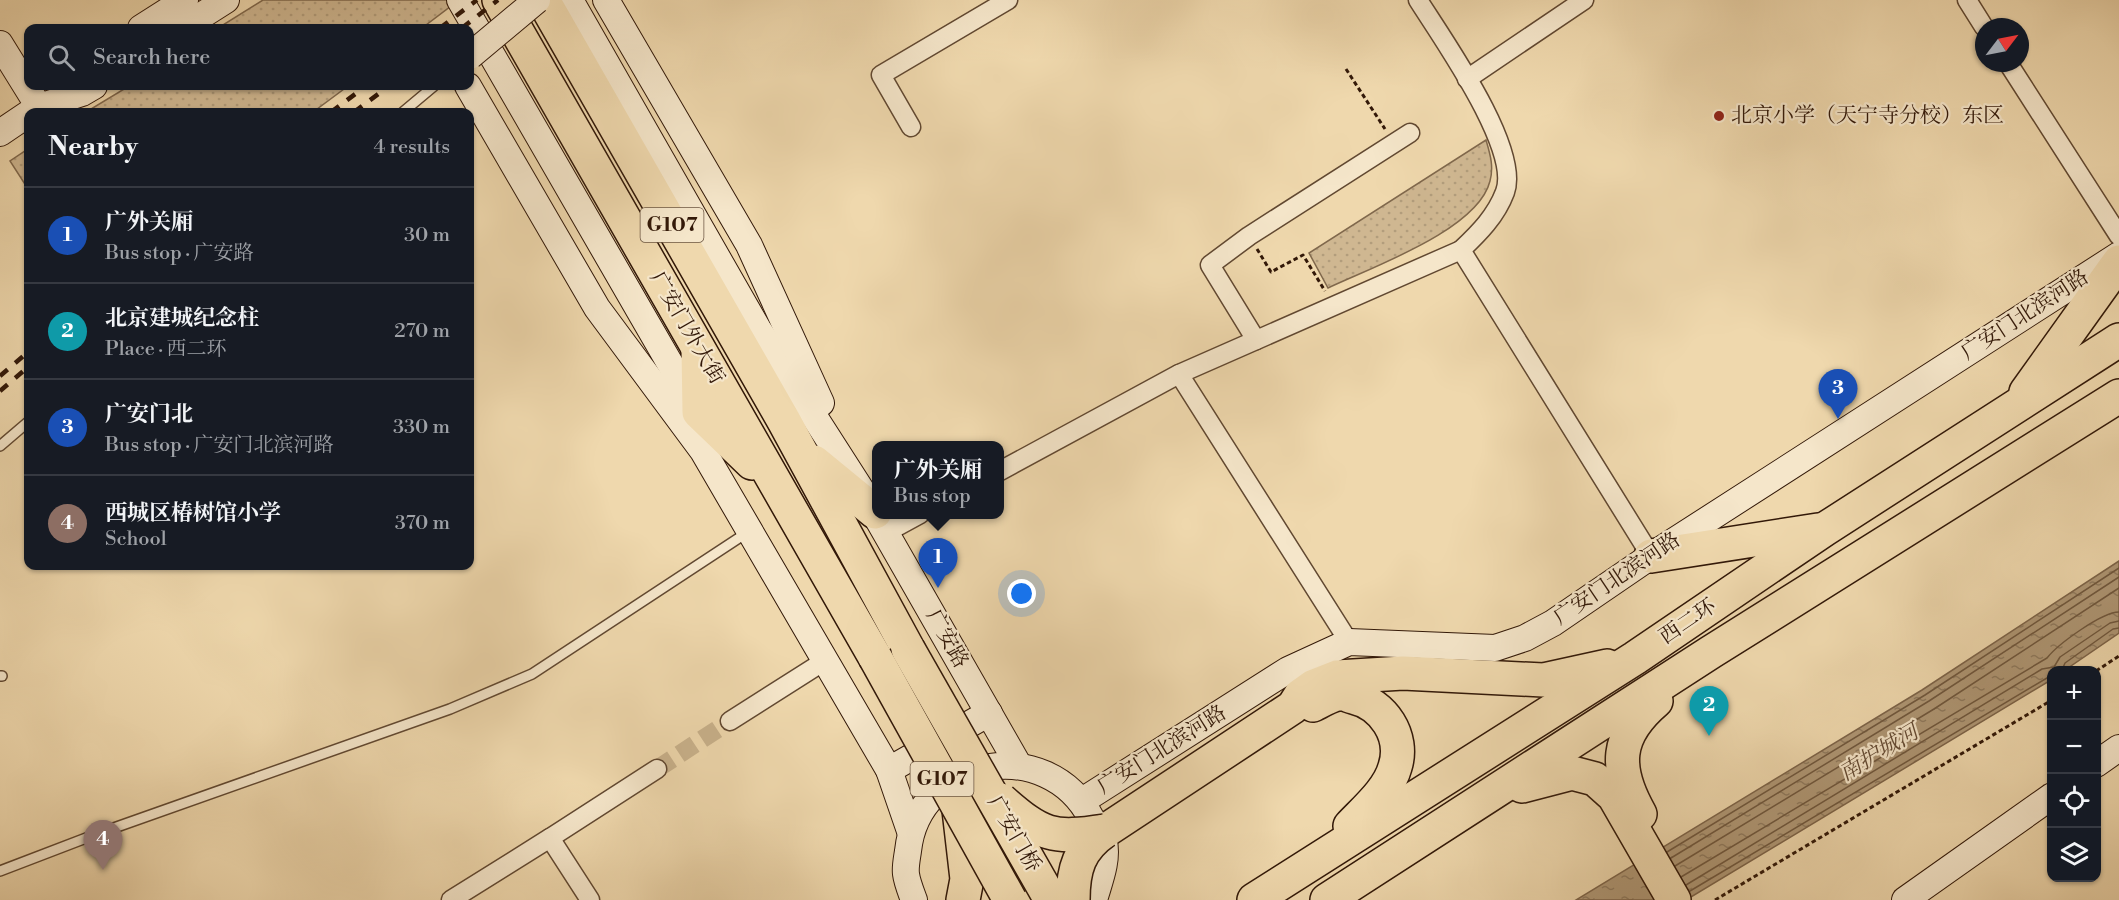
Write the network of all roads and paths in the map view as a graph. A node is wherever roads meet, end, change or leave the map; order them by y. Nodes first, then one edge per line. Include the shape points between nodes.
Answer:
1 (185, 0) edge
2 (226, 0) edge
3 (460, 0) edge
4 (499, 0) edge
5 (537, 0) edge
6 (543, 0) edge
7 (570, 0) edge
8 (606, 0) edge
9 (1008, 0) edge
10 (1418, 0) edge
11 (1584, 0) edge
12 (1967, 0) edge
13 (1978, 18) edge
14 (147, 24) edge
15 (188, 24) edge
16 (474, 24) edge
17 (474, 24) edge
18 (0, 44) edge
19 (474, 53) edge
20 (1346, 69) dead end
21 (2014, 72) edge
22 (1467, 79) junction
23 (55, 90) edge
24 (87, 90) edge
25 (429, 90) edge
26 (470, 90) edge
27 (32, 108) edge
28 (36, 108) edge
29 (41, 108) edge
30 (408, 108) edge
31 (24, 117) edge
32 (911, 127) dead end
33 (0, 133) edge
34 (1410, 133) dead end
35 (1394, 143) junction
36 (1249, 236) junction
37 (2119, 236) edge
38 (1461, 250) junction
39 (2119, 255) edge
40 (2119, 262) edge
41 (1326, 294) dead end
42 (758, 329) junction
43 (1256, 340) junction
44 (2119, 340) edge
45 (698, 347) junction
46 (1179, 374) junction
47 (2119, 396) edge
48 (2017, 405) junction
49 (699, 412) junction
50 (784, 421) junction
51 (24, 425) edge
52 (0, 446) edge
53 (800, 450) junction
54 (703, 451) junction
55 (1004, 468) edge
56 (780, 490) junction
57 (872, 507) edge
58 (872, 508) edge
59 (872, 509) edge
60 (879, 519) edge
61 (1825, 529) junction
62 (750, 530) junction
63 (1651, 556) junction
64 (1349, 642) junction
65 (908, 650) joint
66 (1711, 652) junction
67 (2119, 656) edge
68 (875, 657) joint
69 (1635, 658) junction
70 (826, 660) junction
71 (2101, 668) edge
72 (2047, 703) edge
73 (1293, 707) junction
74 (989, 713) junction
75 (730, 721) tunnel mouth
76 (2119, 748) edge
77 (2101, 761) edge
78 (1019, 766) junction
79 (657, 769) tunnel mouth
80 (889, 770) junction
81 (987, 787) junction
82 (2047, 800) edge
83 (1082, 801) junction
84 (958, 810) junction
85 (1638, 825) junction
86 (1440, 828) junction
87 (910, 831) junction
88 (1105, 831) junction
89 (550, 838) junction
90 (1320, 858) junction
91 (0, 871) edge
92 (1919, 896) edge
93 (451, 900) edge
94 (590, 900) edge
95 (914, 900) edge
96 (963, 900) edge
97 (1010, 900) edge
98 (1051, 900) edge
99 (1073, 900) edge
100 (1094, 900) edge
101 (1254, 900) edge
102 (1327, 900) edge
103 (1674, 900) edge
104 (1691, 900) edge
105 (1715, 900) edge

1 - 14 street
2 - 15 street
3 - 16 street
4 - 45 highway, 广安门外大街 / G107
5 - 19 street, bridge
6 - 50 highway, 广安门外大街 / G107
7 - 42 street
8 - 57 street via 749,245
9 - 32 street via 881,75
10 - 22 street
11 - 22 street
12 - 13 street
17 - 49 street
18 - 27 street
20 - 35 path
21 - 37 street
22 - 38 street via 1489,117 1506,163 1506,190 1489,223
23 - 28 street
24 - 29 street
25 - 30 lane
26 - 54 street via 597,308
31 - 33 street
34 - 35 street
35 - 36 street
36 - 41 path via 1271,272 1303,255
36 - 43 street via 1210,265
38 - 43 street
38 - 63 street
39 - 63 street, 广安门北滨河路
40 - 48 highway
42 - 50 highway
42 - 58 street
43 - 46 street
44 - 48 highway, 西二环
45 - 49 highway
45 - 56 highway, 广安门外大街 / G107
46 - 55 street
46 - 64 street
47 - 66 highway, 西二环
48 - 61 highway, 西二环
49 - 54 street
49 - 56 highway
50 - 53 highway, 广安门外大街 / G107
51 - 52 lane
53 - 59 highway
53 - 65 highway, 广安门外大街 / G107
54 - 62 street
56 - 68 highway, 广安门外大街 / G107
60 - 74 street, 广安路
61 - 63 highway
61 - 69 highway, 西二环
62 - 70 street
62 - 91 lane via 532,674 450,710
63 - 64 street, 广安门北滨河路 via 1553,623 1495,648
64 - 83 street, 广安门北滨河路 via 1288,670
65 - 81 highway, 广安门桥 / G107, bridge
66 - 85 highway via 1649,706 1629,730 1622,776
66 - 86 highway, 西二环
67 - 71 path
68 - 84 highway, 广安门桥 / G107, bridge
69 - 73 highway via 1543,680 1402,673 1337,676 1314,686
69 - 90 highway, 西二环
70 - 75 street
70 - 80 street
72 - 105 path
73 - 88 highway
73 - 90 highway via 1340,694 1367,700 1383,712 1393,729 1397,749 1395,768 1378,796
74 - 78 street, 广安路
74 - 80 street
76 - 77 street
78 - 83 street, 广安门桥 via 1053,778
78 - 87 street, 广安门桥 via 985,766 957,776 925,802
79 - 89 street
80 - 87 street
81 - 88 highway, bridge via 1026,821 1053,835
81 - 98 highway, 广安门桥 / G107, bridge
82 - 92 street
83 - 100 street, 广安门桥 via 1104,842 1103,870
84 - 96 highway via 967,879
84 - 97 highway, 广安门桥 / G107, bridge
85 - 86 highway via 1595,779 1572,772 1497,795
85 - 103 highway
85 - 104 highway
86 - 102 highway, 西二环
87 - 95 street, 广安门桥 via 906,874
88 - 99 highway, bridge via 1088,844 1073,884
89 - 93 street
89 - 94 street
90 - 101 highway, 西二环

